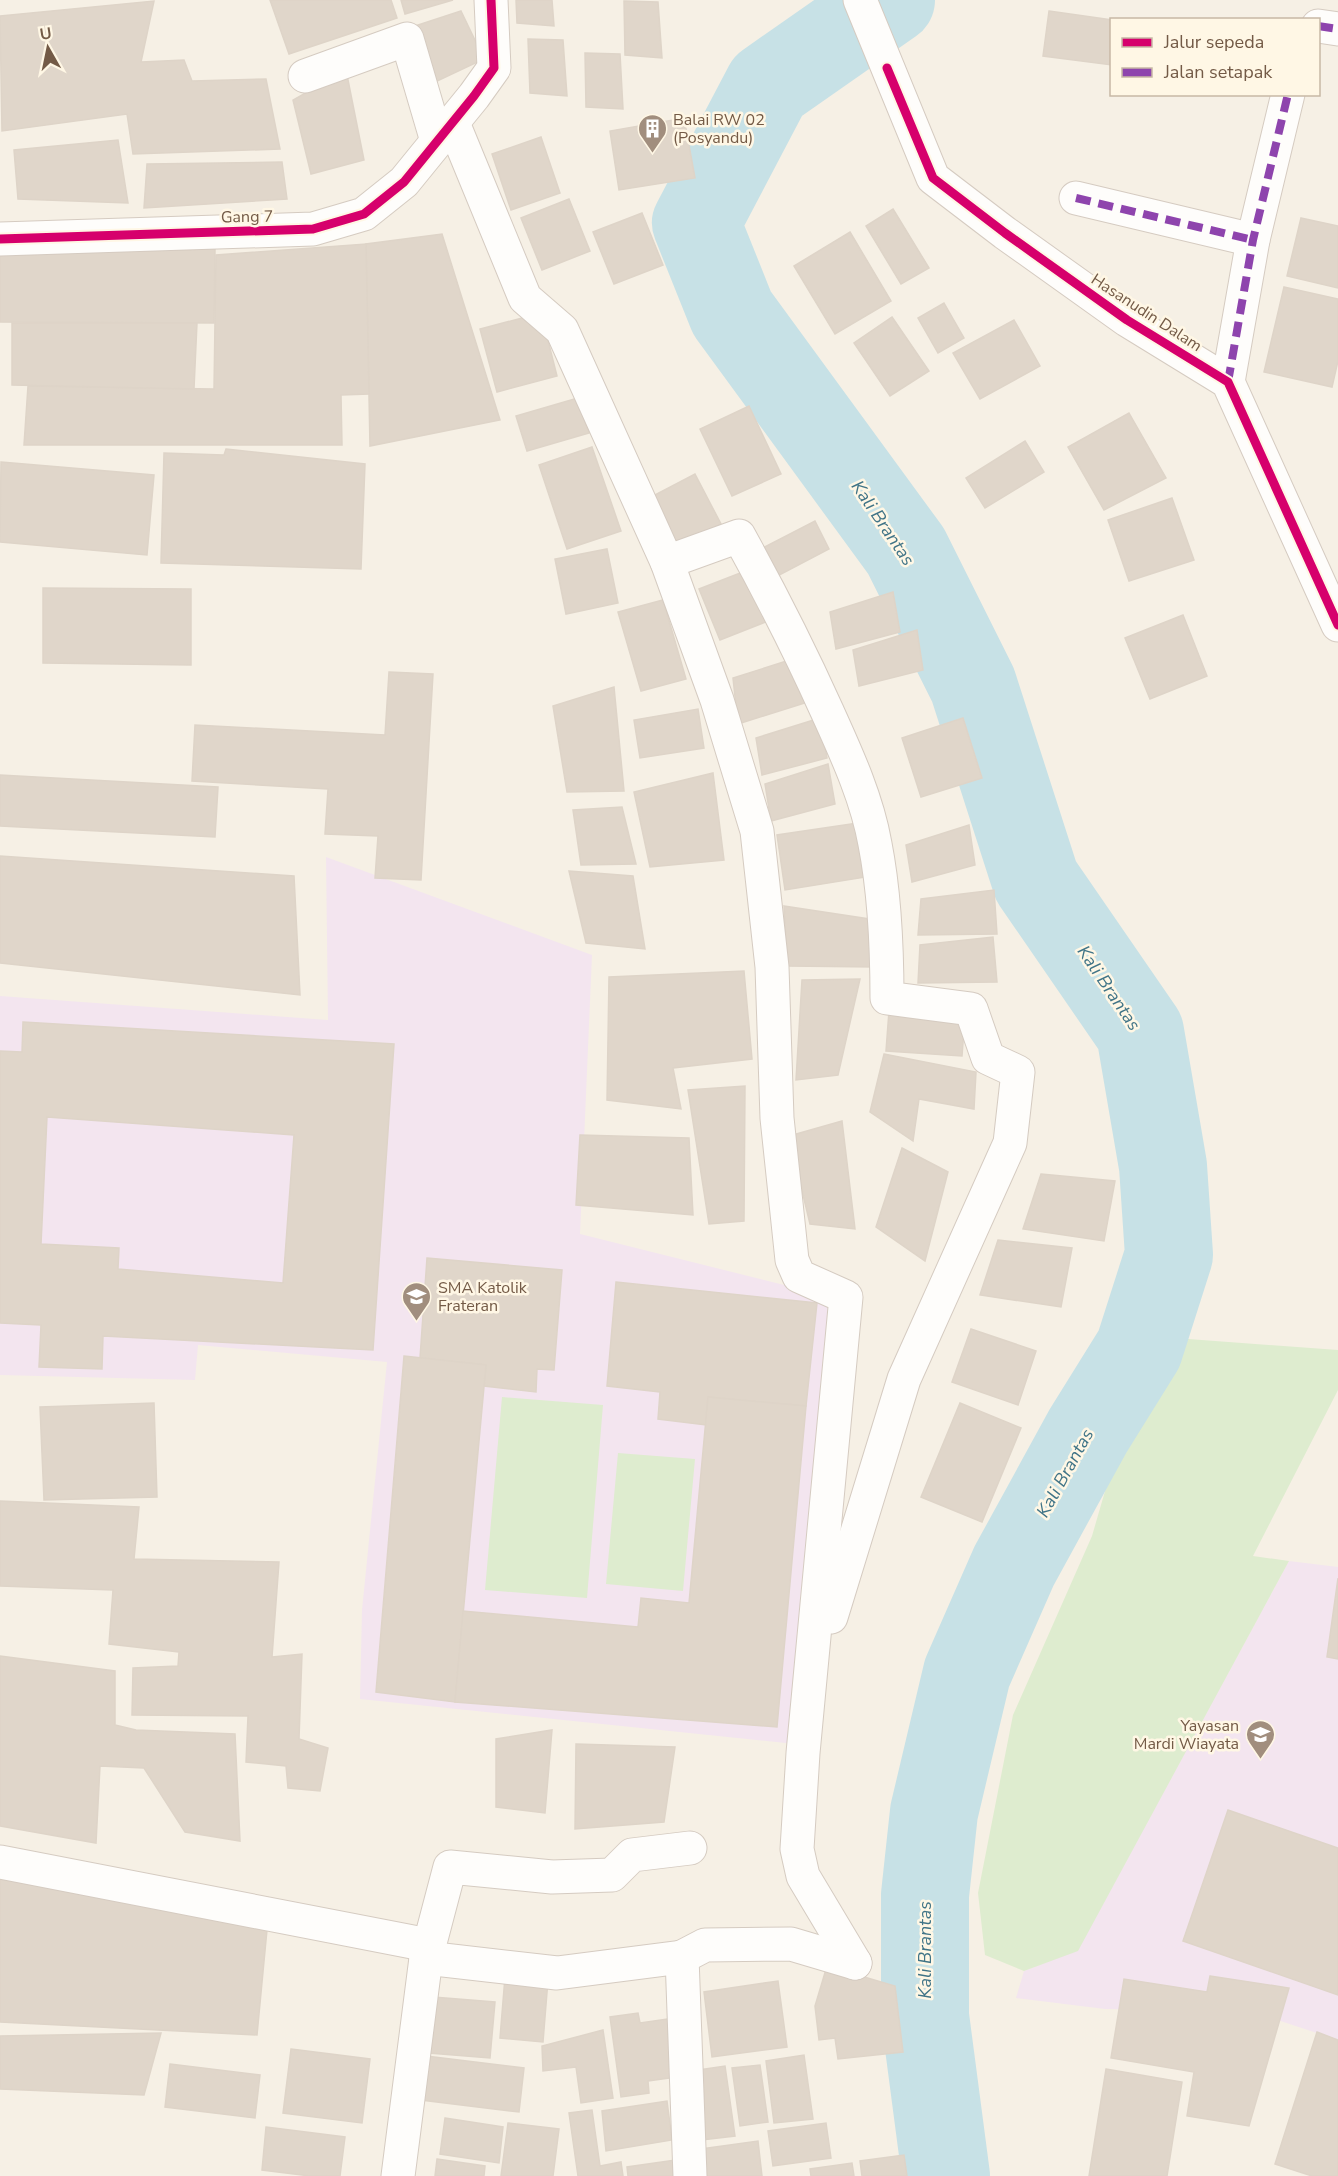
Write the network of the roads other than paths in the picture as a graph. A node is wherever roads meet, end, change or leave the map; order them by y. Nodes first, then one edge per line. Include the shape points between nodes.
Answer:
1 (491, 0) edge
2 (860, 0) edge
3 (1320, 26) edge
4 (1338, 29) edge
5 (305, 76) dead end
6 (1288, 96) edge
7 (445, 132) junction
8 (1076, 198) dead end
9 (0, 239) edge
10 (1253, 240) junction
11 (1228, 382) junction
12 (667, 562) junction
13 (1338, 625) edge
14 (810, 1682) junction
15 (690, 1848) dead end
16 (0, 1862) edge
17 (427, 1951) junction
18 (682, 1957) junction
19 (398, 2176) edge
20 (690, 2176) edge

1 - 7 street, Gang 7 via 494,68
2 - 11 street, Hasanudin Dalam via 933,178 1127,320
3 - 4 street
5 - 7 street via 407,39
6 - 10 street
7 - 9 street, Gang 7 via 404,182 364,214 313,229
7 - 12 street via 525,298 562,330
8 - 10 street
10 - 11 street
11 - 13 street
12 - 14 street via 717,700 757,831 772,967 777,1118 792,1260 799,1276 846,1297
12 - 14 street via 739,536 785,620 843,747 861,797 875,842 887,925 888,998 971,1009 988,1058 1017,1072 1010,1143 904,1379
14 - 18 street via 797,1848 803,1876 855,1963 791,1944 705,1945
15 - 17 street via 632,1855 612,1875 552,1877 450,1868
16 - 17 street
17 - 18 street via 557,1972
17 - 19 street
18 - 20 street

